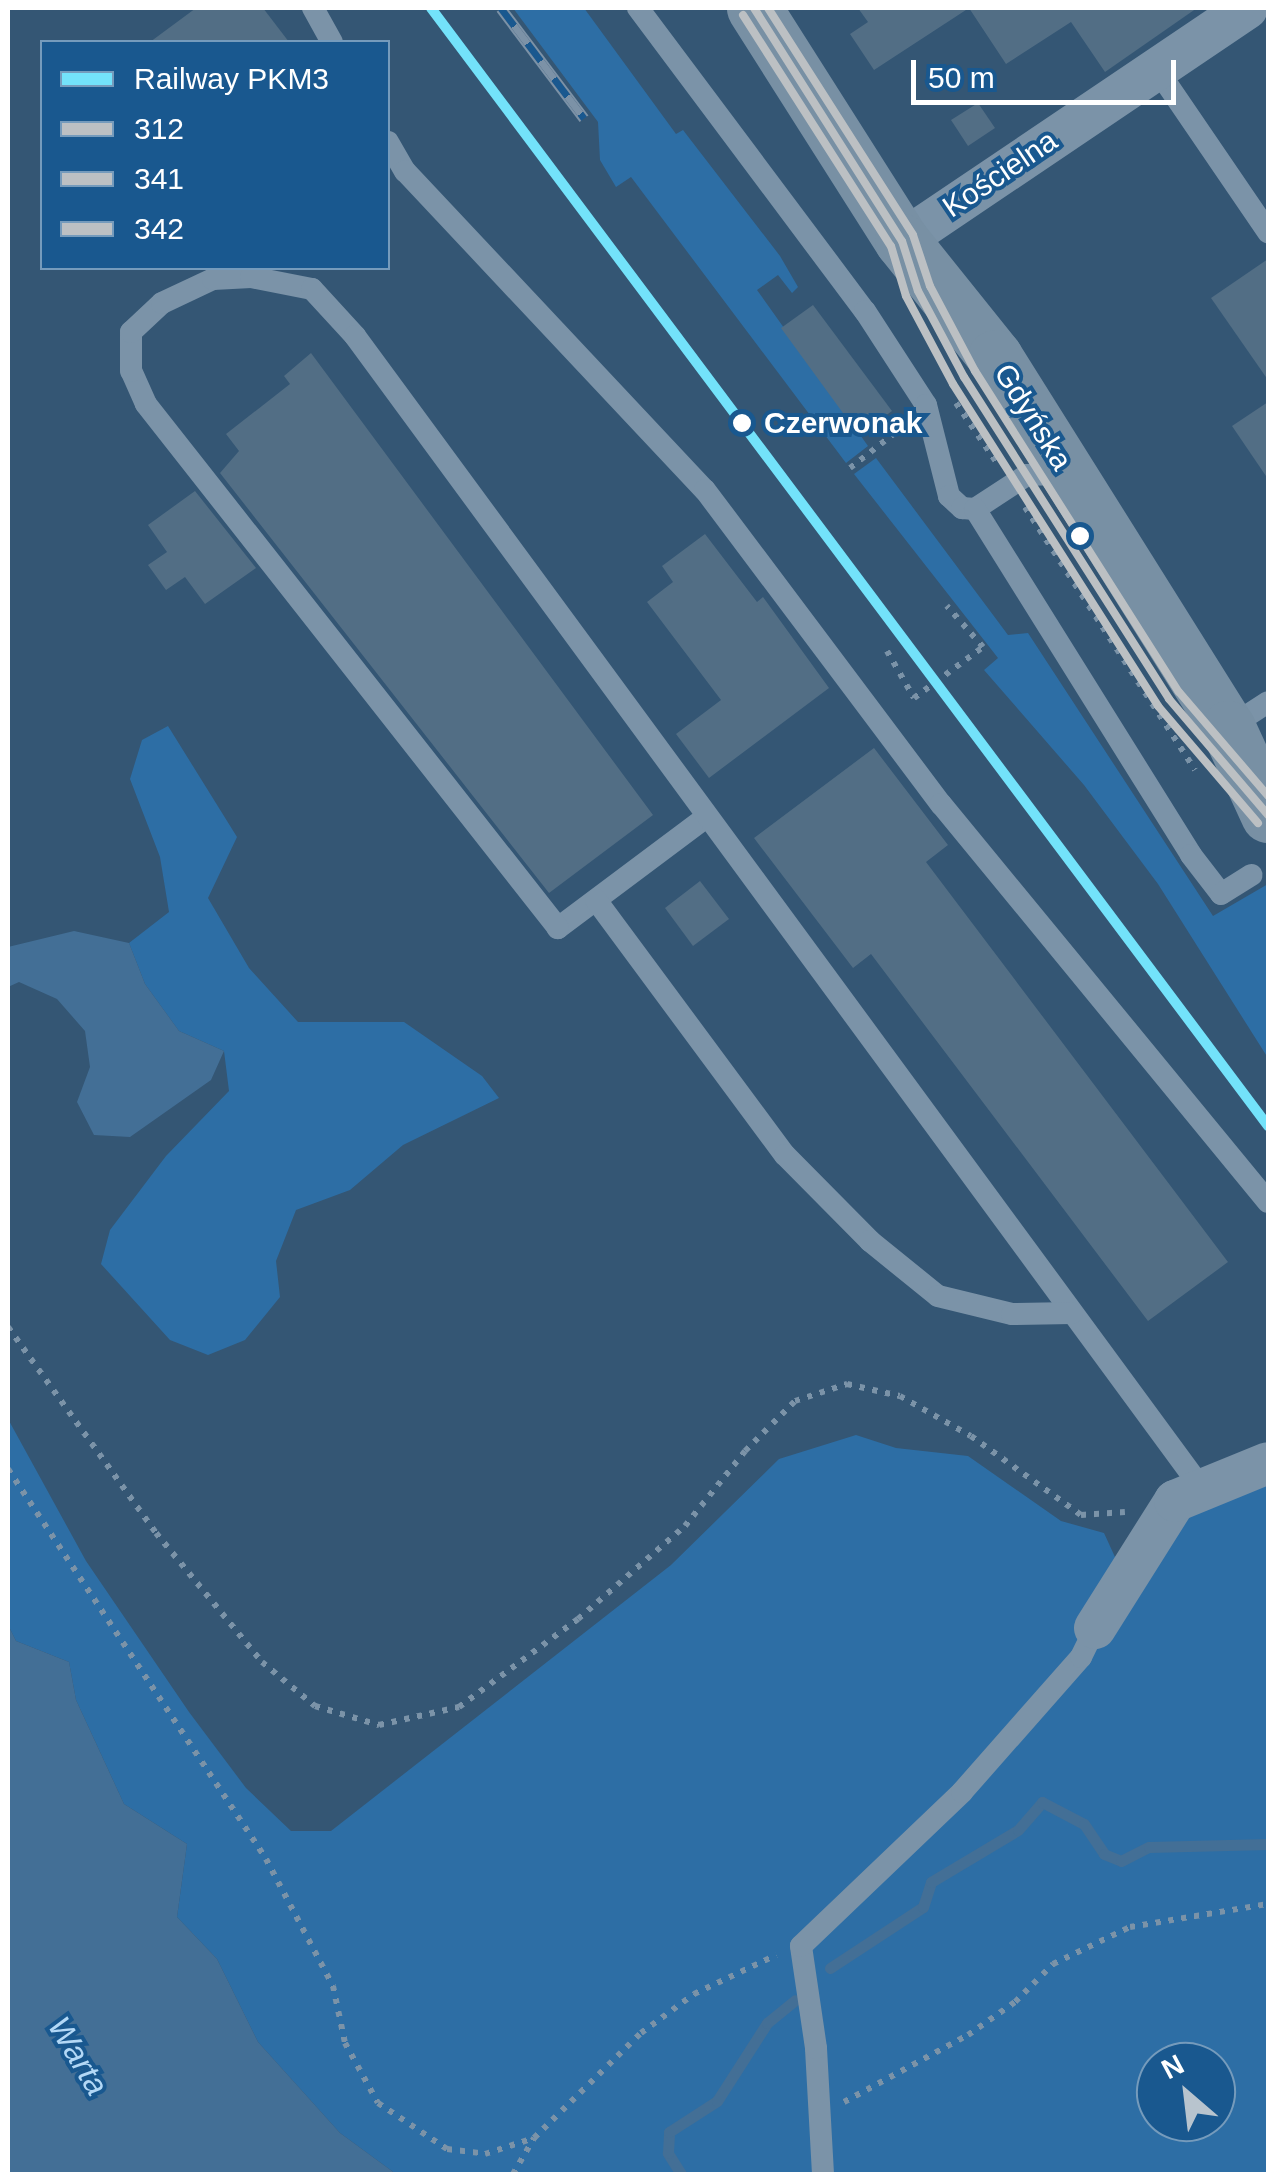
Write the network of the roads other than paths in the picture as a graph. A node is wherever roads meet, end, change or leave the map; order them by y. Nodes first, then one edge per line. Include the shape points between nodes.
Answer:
1 (313, 8) edge
2 (638, 8) edge
3 (754, 8) edge
4 (1247, 8) edge
5 (331, 40) edge
6 (1156, 68) junction
7 (390, 145) edge
8 (1268, 232) edge
9 (902, 240) junction
10 (945, 391) junction
11 (1036, 478) junction
12 (975, 509) junction
13 (1227, 739) edge
14 (1268, 814) edge
15 (705, 818) junction
16 (1251, 875) dead end
17 (596, 900) junction
18 (1268, 1202) edge
19 (1072, 1313) junction
20 (1268, 1463) edge
21 (1188, 1494) junction
22 (1096, 1628) joint
23 (823, 2174) edge

1 - 5 lane
2 - 10 lane via 865,311
3 - 9 main road, Gdyńska
4 - 6 street, Kościelna
6 - 8 lane
6 - 9 street, Kościelna
7 - 18 lane via 431,199 704,490 941,804
9 - 10 main road, Gdyńska
9 - 11 main road, Gdyńska via 995,357
10 - 11 main road, Gdyńska
10 - 12 lane via 949,496
11 - 12 lane
11 - 13 main road, Gdyńska
12 - 16 lane via 1221,894
13 - 14 main road, Gdyńska
15 - 17 lane
15 - 17 lane via 356,336 312,289 251,277 213,279 162,302 131,332 131,371 146,404 536,908 558,928
15 - 19 lane
17 - 19 lane via 785,1155 870,1241 938,1296 1012,1314
19 - 21 lane
20 - 21 street
21 - 22 street
22 - 23 lane via 1081,1657 962,1792 801,1946 816,2048

